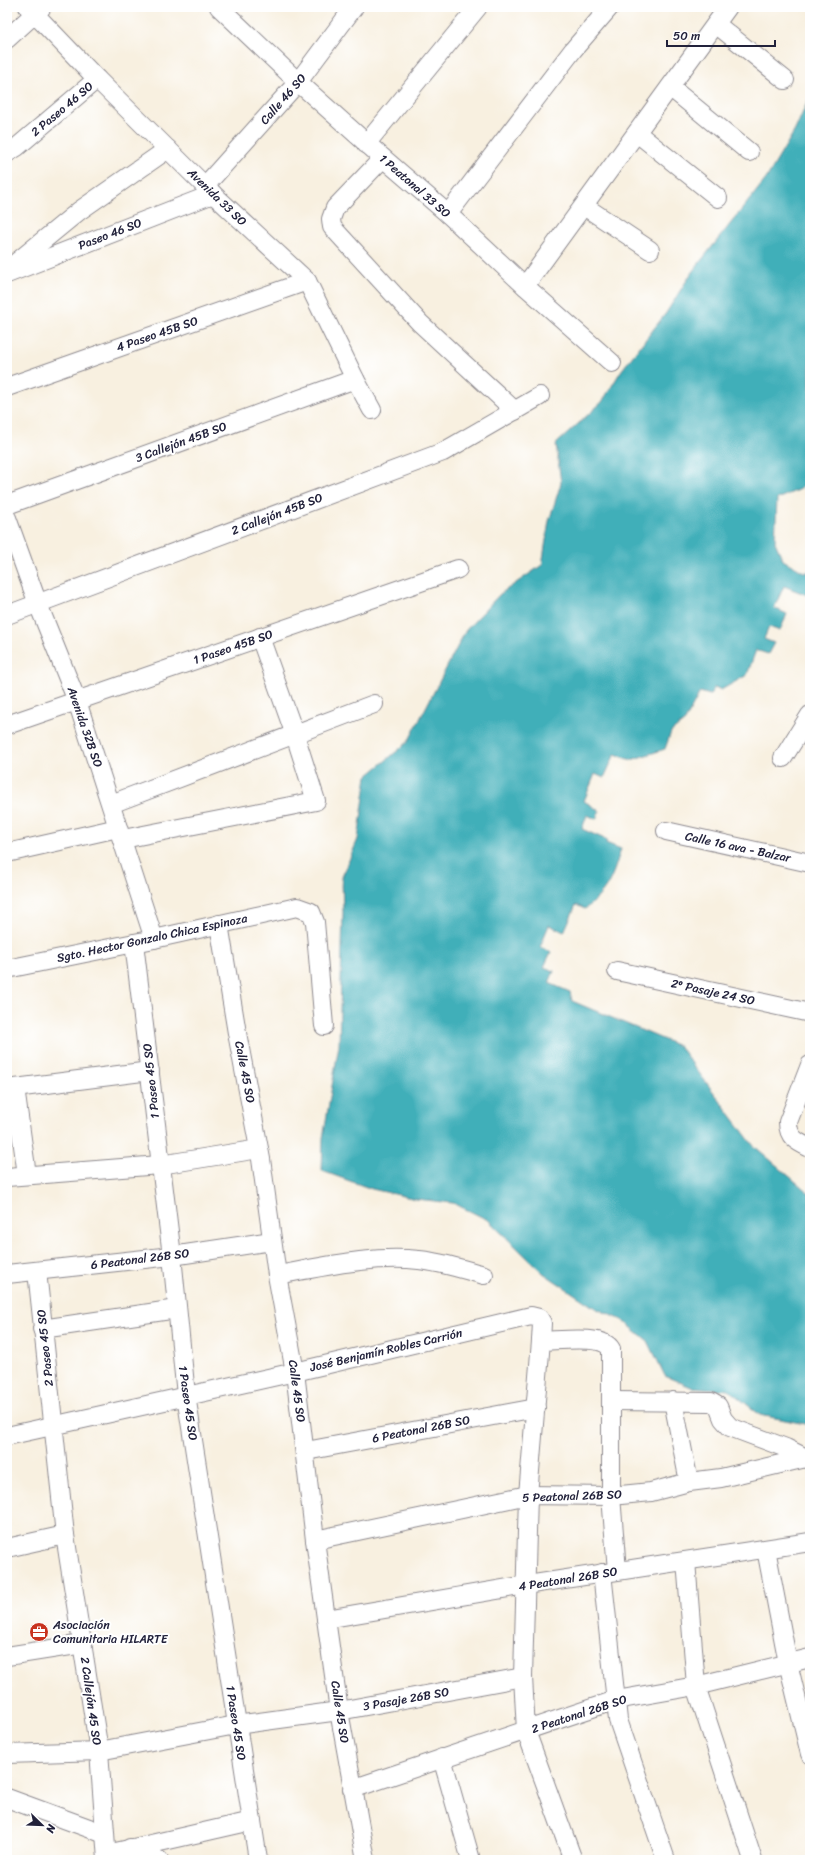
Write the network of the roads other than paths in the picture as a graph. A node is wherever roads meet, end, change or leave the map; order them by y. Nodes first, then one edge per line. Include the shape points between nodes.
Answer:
1 (220, 7) edge
2 (354, 7) edge
3 (478, 7) edge
4 (610, 7) edge
5 (728, 7) edge
6 (35, 9) edge
7 (716, 24) junction
8 (7, 39) edge
9 (97, 79) junction
10 (785, 80) dead end
11 (298, 82) junction
12 (670, 87) junction
13 (636, 133) junction
14 (366, 144) junction
15 (168, 149) junction
16 (749, 152) dead end
17 (7, 153) edge
18 (383, 158) junction
19 (209, 190) junction
20 (718, 198) dead end
21 (584, 206) junction
22 (448, 214) junction
23 (650, 250) dead end
24 (7, 270) edge
25 (7, 274) edge
26 (307, 281) junction
27 (525, 286) junction
28 (612, 363) dead end
29 (355, 379) junction
30 (7, 386) edge
31 (540, 396) dead end
32 (372, 410) dead end
33 (515, 411) junction
34 (7, 504) edge
35 (7, 518) edge
36 (458, 569) dead end
37 (38, 604) junction
38 (7, 615) edge
39 (260, 637) junction
40 (77, 701) junction
41 (374, 704) dead end
42 (810, 715) edge
43 (7, 725) edge
44 (296, 735) junction
45 (784, 758) dead end
46 (111, 804) junction
47 (666, 831) dead end
48 (120, 834) junction
49 (7, 853) edge
50 (810, 863) edge
51 (219, 924) junction
52 (154, 939) junction
53 (134, 943) junction
54 (7, 969) edge
55 (617, 971) dead end
56 (810, 1012) edge
57 (324, 1026) dead end
58 (810, 1065) edge
59 (150, 1072) junction
60 (11, 1088) edge
61 (810, 1148) edge
62 (259, 1149) junction
63 (160, 1165) junction
64 (27, 1175) junction
65 (7, 1177) edge
66 (272, 1241) junction
67 (172, 1256) junction
68 (37, 1271) junction
69 (7, 1274) edge
70 (277, 1275) junction
71 (484, 1275) dead end
72 (177, 1309) junction
73 (42, 1329) junction
74 (542, 1341) junction
75 (295, 1372) junction
76 (186, 1395) junction
77 (612, 1401) junction
78 (673, 1401) junction
79 (536, 1408) junction
80 (53, 1424) junction
81 (7, 1436) edge
82 (306, 1451) junction
83 (808, 1459) edge
84 (689, 1482) junction
85 (528, 1495) junction
86 (610, 1496) junction
87 (65, 1535) junction
88 (315, 1540) junction
89 (810, 1542) edge
90 (7, 1548) edge
91 (766, 1549) junction
92 (686, 1561) junction
93 (609, 1572) junction
94 (526, 1585) junction
95 (326, 1619) junction
96 (83, 1644) junction
97 (7, 1656) edge
98 (810, 1658) edge
99 (788, 1663) junction
100 (523, 1677) junction
101 (696, 1686) junction
102 (616, 1700) junction
103 (339, 1711) junction
104 (236, 1725) junction
105 (526, 1731) junction
106 (99, 1751) junction
107 (7, 1754) edge
108 (810, 1754) edge
109 (442, 1758) junction
110 (352, 1789) junction
111 (7, 1798) edge
112 (252, 1821) junction
113 (105, 1834) junction
114 (130, 1848) junction
115 (107, 1857) edge
116 (159, 1860) edge
117 (258, 1860) edge
118 (366, 1860) edge
119 (471, 1860) edge
120 (573, 1860) edge
121 (666, 1860) edge
122 (753, 1860) edge

1 - 11 street, 1 Peatonal 33 SO
2 - 11 street, Calle 46 SO
3 - 14 street
4 - 22 street via 573,50
5 - 7 street
6 - 8 street
6 - 9 street, Avenida 33 SO
7 - 10 street
7 - 12 street
9 - 15 street, Avenida 33 SO
9 - 17 street, 2 Paseo 46 SO
11 - 14 street, 1 Peatonal 33 SO
11 - 19 street, Calle 46 SO
12 - 13 street
12 - 16 street
13 - 20 street
13 - 21 street
14 - 18 street, 1 Peatonal 33 SO
15 - 19 street, Avenida 33 SO
15 - 24 street via 79,210
18 - 22 street, 1 Peatonal 33 SO
18 - 33 street via 335,208 331,219 332,227 420,323
19 - 25 street, Paseo 46 SO
19 - 26 street, Avenida 33 SO
21 - 23 street
21 - 27 street
22 - 27 street, 1 Peatonal 33 SO
26 - 29 street, Avenida 33 SO
26 - 30 street, 4 Paseo 45B SO
27 - 28 street, 1 Peatonal 33 SO
29 - 32 street, Avenida 33 SO
29 - 34 street, 3 Callejón 45B SO
31 - 33 street, 2 Callejón 45B SO
33 - 37 street, 2 Callejón 45B SO via 442,452
35 - 37 street, Avenida 32B SO
36 - 39 street, 1 Paseo 45B SO
37 - 38 street, 2 Callejón 45B SO
37 - 40 street, Avenida 32B SO
39 - 40 street, 1 Paseo 45B SO
39 - 44 street
40 - 43 street, 1 Paseo 45B SO
40 - 46 street, Avenida 32B SO
41 - 44 street
42 - 45 street
44 - 46 street
44 - 48 street via 316,801
46 - 48 street, Avenida 32B SO
47 - 50 street, Calle 16 ava - Balzar
48 - 49 street
48 - 52 street, Avenida 32B SO
51 - 52 street, Sgto. Hector Gonzalo Chica Espinoza
51 - 57 street, Sgto. Hector Gonzalo Chica Espinoza via 297,907 307,910 314,917
51 - 62 street, Calle 45 SO
52 - 53 street, Sgto. Hector Gonzalo Chica Espinoza
53 - 54 street, Sgto. Hector Gonzalo Chica Espinoza
53 - 59 street, 1 Paseo 45 SO
55 - 56 street, 2º Pasaje 24 SO
58 - 61 street via 788,1122 790,1135
59 - 60 street
59 - 63 street, 1 Paseo 45 SO
60 - 64 street
62 - 63 street
62 - 66 street, Calle 45 SO
63 - 64 street
63 - 67 street, 1 Paseo 45 SO
64 - 65 street
66 - 67 street, 6 Peatonal 26B SO
66 - 70 street, Calle 45 SO
67 - 68 street, 6 Peatonal 26B SO
67 - 72 street, 1 Paseo 45 SO
68 - 69 street, 6 Peatonal 26B SO
68 - 73 street, 2 Paseo 45 SO
70 - 71 street via 366,1260 397,1259 438,1262
70 - 75 street, Calle 45 SO
72 - 73 street
72 - 76 street, 1 Paseo 45 SO
73 - 80 street, 2 Paseo 45 SO
74 - 75 street, José Benjamín Robles Carrión via 541,1320 531,1316
74 - 77 street via 595,1340 607,1343 611,1349
74 - 79 street
75 - 76 street, José Benjamín Robles Carrión
75 - 82 street, Calle 45 SO
76 - 80 street, José Benjamín Robles Carrión
76 - 104 street, 1 Paseo 45 SO
77 - 78 street
77 - 86 street
78 - 83 street via 711,1402 718,1406 723,1419 730,1427
78 - 84 street
79 - 82 street, 6 Peatonal 26B SO
79 - 85 street
80 - 81 street, José Benjamín Robles Carrión
80 - 87 street, 2 Callejón 45 SO
82 - 88 street, Calle 45 SO
83 - 84 street, 5 Peatonal 26B SO via 721,1478
84 - 86 street, 5 Peatonal 26B SO via 651,1492
85 - 86 street, 5 Peatonal 26B SO
85 - 88 street, 5 Peatonal 26B SO
85 - 94 street
86 - 93 street
87 - 90 street
87 - 96 street, 2 Callejón 45 SO
88 - 95 street, Calle 45 SO
89 - 91 street, 4 Peatonal 26B SO
91 - 92 street, 4 Peatonal 26B SO
91 - 99 street
92 - 93 street, 4 Peatonal 26B SO
92 - 101 street
93 - 94 street, 4 Peatonal 26B SO
93 - 102 street
94 - 95 street, 4 Peatonal 26B SO
94 - 100 street
95 - 103 street, Calle 45 SO
96 - 97 street
96 - 106 street, 2 Callejón 45 SO
98 - 99 street, 2 Peatonal 26B SO
99 - 101 street, 2 Peatonal 26B SO
99 - 108 street
100 - 103 street, 3 Pasaje 26B SO
100 - 105 street
101 - 102 street, 2 Peatonal 26B SO
101 - 122 street
102 - 105 street, 2 Peatonal 26B SO
102 - 121 street via 618,1720
103 - 104 street, 3 Pasaje 26B SO
103 - 110 street, Calle 45 SO
104 - 106 street, 3 Pasaje 26B SO
104 - 112 street, 1 Paseo 45 SO
105 - 109 street, 2 Peatonal 26B SO
105 - 120 street
106 - 107 street, 3 Pasaje 26B SO
106 - 113 street, 2 Callejón 45 SO
109 - 110 street, 2 Peatonal 26B SO
109 - 119 street
110 - 118 street, Calle 45 SO
111 - 113 street
112 - 114 street
112 - 117 street, 1 Paseo 45 SO
113 - 115 street, 2 Callejón 45 SO
114 - 115 street
114 - 116 street

